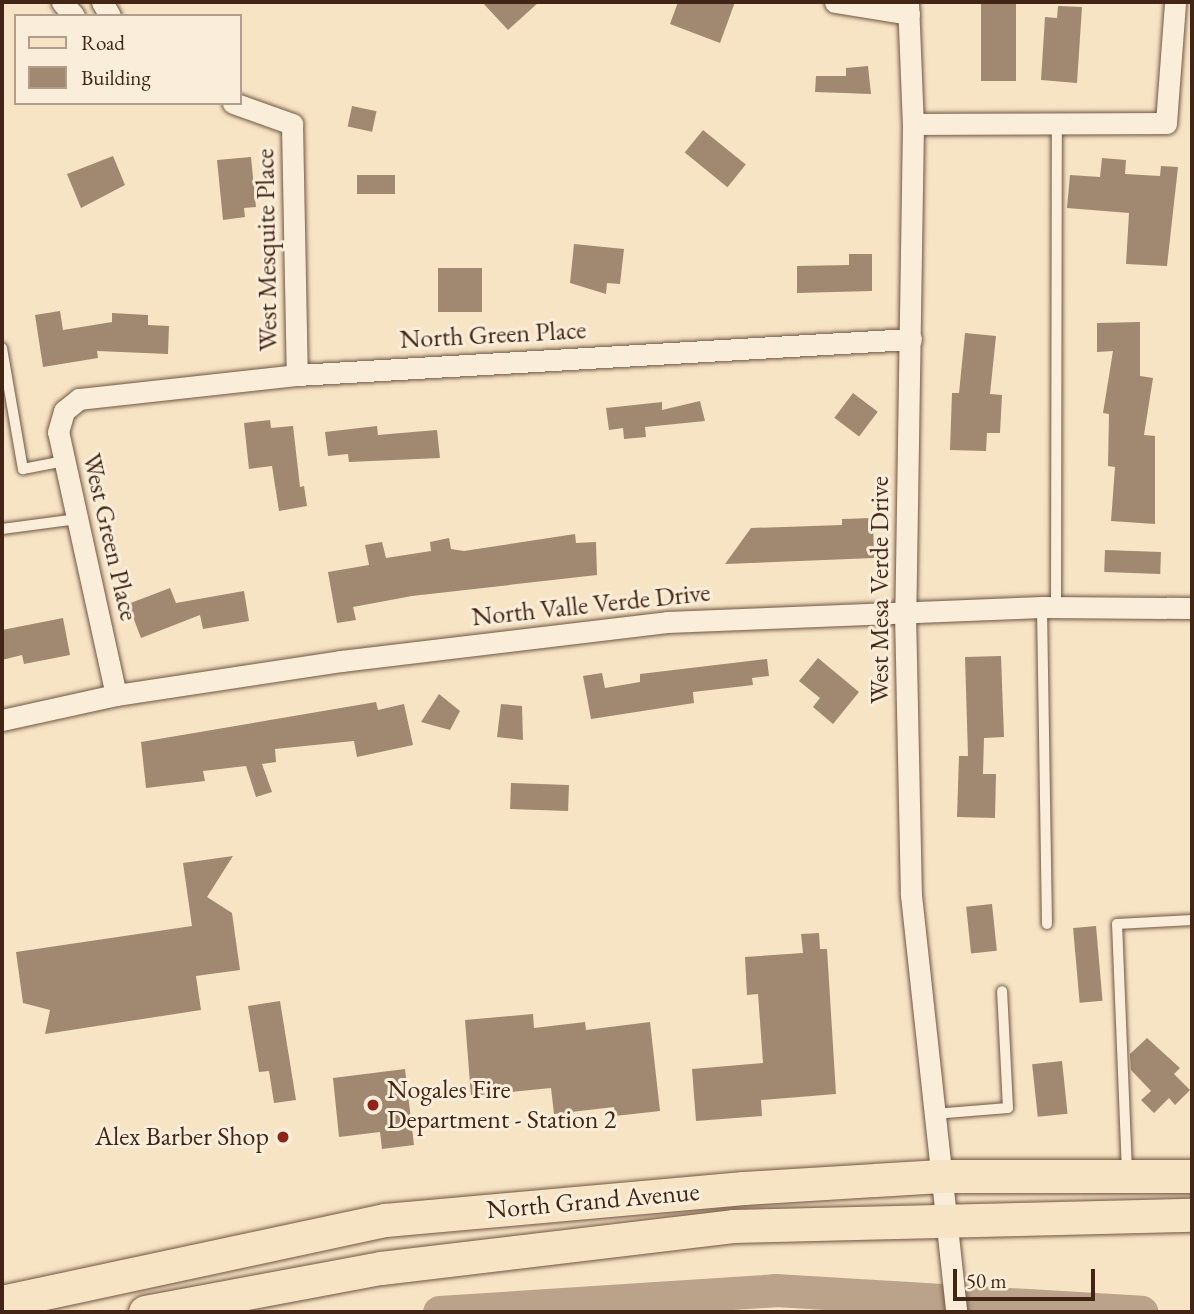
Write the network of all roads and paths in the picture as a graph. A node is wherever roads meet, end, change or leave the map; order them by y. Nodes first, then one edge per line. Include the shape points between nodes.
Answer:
1 (835, 2) edge
2 (1175, 2) edge
3 (909, 8) edge
4 (239, 105) edge
5 (1057, 123) junction
6 (914, 124) junction
7 (911, 339) junction
8 (2, 348) edge
9 (297, 375) junction
10 (79, 399) joint
11 (64, 461) junction
12 (77, 519) junction
13 (2, 529) edge
14 (1049, 607) junction
15 (1192, 608) edge
16 (905, 612) junction
17 (116, 695) junction
18 (2, 720) edge
19 (1192, 920) edge
20 (1047, 924) dead end
21 (1002, 992) dead end
22 (934, 1114) junction
23 (1127, 1175) junction
24 (941, 1176) junction
25 (1192, 1176) edge
26 (1192, 1215) edge
27 (946, 1220) junction
28 (2, 1302) edge
29 (145, 1312) edge
30 (956, 1312) edge

1 - 3 street
2 - 5 street via 1166,123
3 - 6 street, West Mesa Verde Drive
4 - 9 street, West Mesquite Place via 292,124
5 - 6 street
5 - 14 lane
6 - 7 street, West Mesa Verde Drive
7 - 9 street, North Green Place
7 - 16 street, West Mesa Verde Drive
8 - 11 lane via 23,468
9 - 10 street, North Green Place
10 - 11 street, West Green Place via 64,411 58,432
11 - 12 street, West Green Place
12 - 13 lane
12 - 17 street, West Green Place
14 - 15 street, North Valle Verde Drive
14 - 16 street, North Valle Verde Drive
14 - 20 lane
16 - 17 street, North Valle Verde Drive via 667,622
16 - 22 street, West Mesa Verde Drive via 911,895
17 - 18 street, North Valle Verde Drive
19 - 23 lane via 1117,925
21 - 22 lane via 1008,1108
22 - 24 street, West Mesa Verde Drive
23 - 24 main road, North Grand Avenue
23 - 25 main road, North Grand Avenue
24 - 27 street, West Mesa Verde Drive
24 - 28 main road, North Grand Avenue via 744,1188 385,1220
26 - 27 main road, North Grand Avenue
27 - 29 main road, North Grand Avenue via 733,1226 556,1246 381,1268
27 - 30 street, West Mesa Verde Drive

